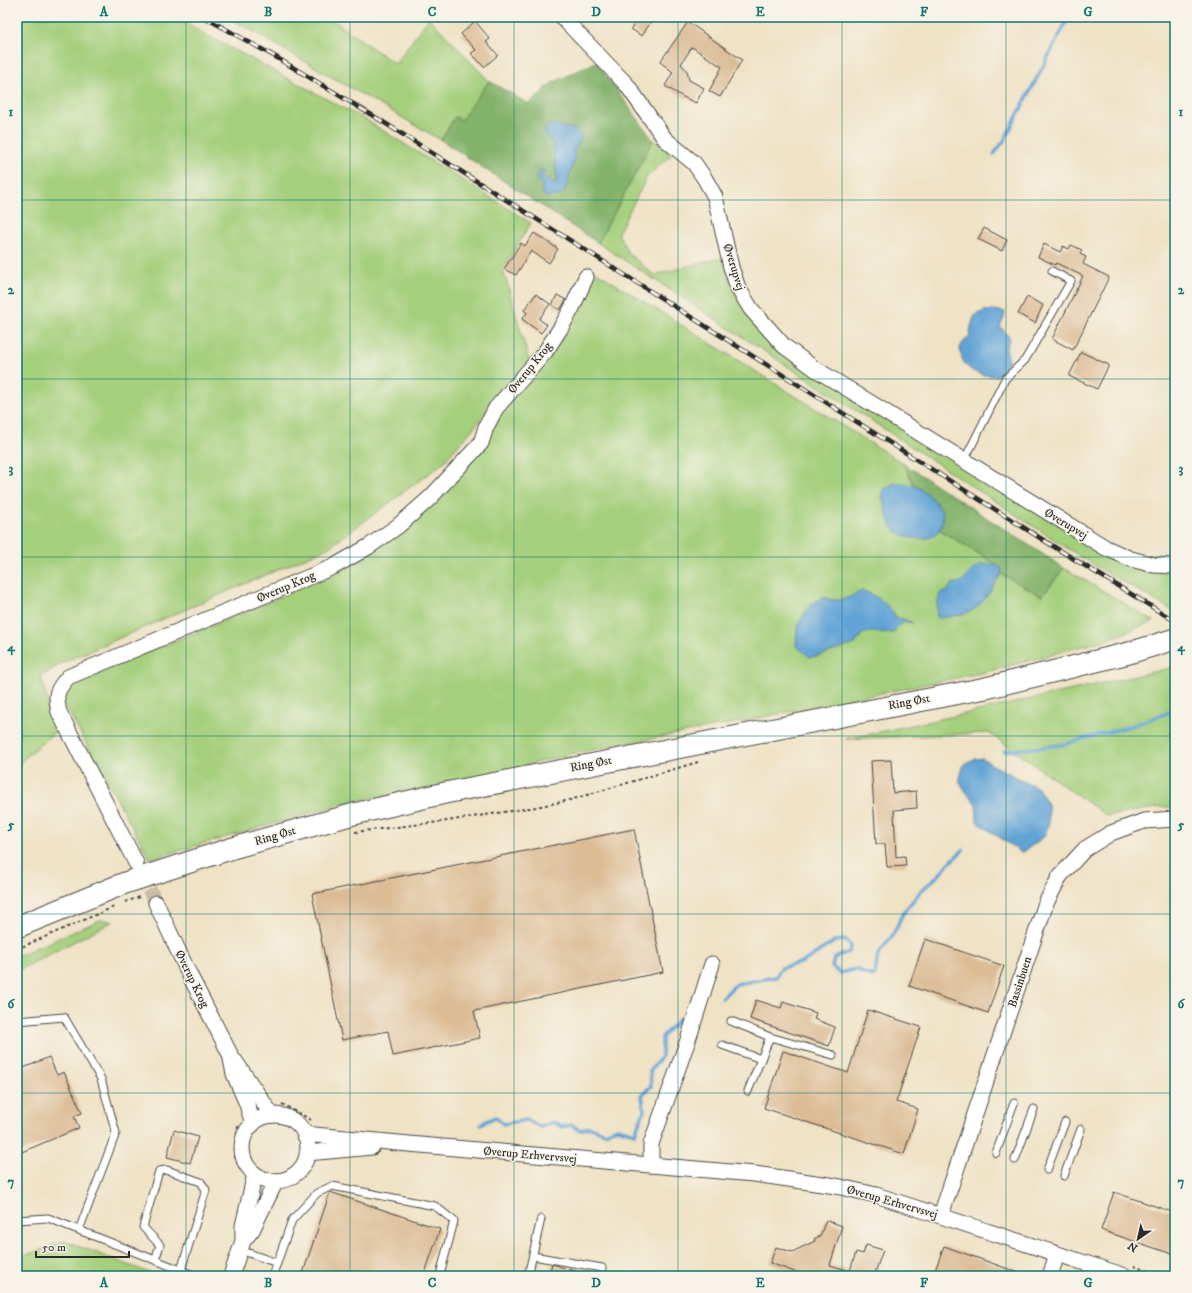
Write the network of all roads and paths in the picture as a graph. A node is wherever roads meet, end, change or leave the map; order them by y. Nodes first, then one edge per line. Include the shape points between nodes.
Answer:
1 (562, 17) edge
2 (1052, 271) dead end
3 (586, 277) dead end
4 (964, 461) junction
5 (1175, 566) edge
6 (1175, 639) edge
7 (705, 760) dead end
8 (1175, 819) edge
9 (353, 833) dead end
10 (136, 863) tunnel mouth
11 (142, 896) dead end
12 (156, 903) tunnel mouth
13 (17, 927) edge
14 (17, 949) edge
15 (712, 964) dead end
16 (17, 1021) edge
17 (731, 1021) dead end
18 (770, 1037) junction
19 (722, 1045) dead end
20 (230, 1054) junction
21 (833, 1055) dead end
22 (761, 1059) junction
23 (748, 1091) dead end
24 (1014, 1103) dead end
25 (1034, 1109) dead end
26 (272, 1116) junction
27 (1065, 1122) dead end
28 (253, 1124) junction
29 (1080, 1129) dead end
30 (304, 1134) junction
31 (409, 1144) junction
32 (307, 1153) junction
33 (996, 1153) dead end
34 (1015, 1160) dead end
35 (651, 1165) junction
36 (1047, 1170) dead end
37 (255, 1174) junction
38 (1064, 1176) dead end
39 (276, 1181) junction
40 (940, 1216) junction
41 (541, 1219) dead end
42 (17, 1220) edge
43 (79, 1230) junction
44 (242, 1246) junction
45 (1057, 1254) junction
46 (533, 1256) junction
47 (155, 1260) junction
48 (277, 1263) junction
49 (602, 1268) dead end
50 (181, 1270) junction
51 (440, 1275) edge
52 (196, 1276) edge
53 (231, 1276) edge
54 (272, 1276) edge
55 (528, 1276) edge
56 (1050, 1276) edge
57 (1125, 1276) edge

1 - 4 street, Øverupvej via 627,85 665,139 694,163 705,179 715,197 738,288 751,309 784,346 814,368
2 - 4 lane via 1071,281 1024,360 1005,379
3 - 10 street, Øverup Krog via 560,329 545,352 496,408 480,443 430,498 398,526 333,567 68,677 59,687 56,699 59,712
4 - 5 street, Øverupvej via 1106,548 1130,559 1154,565
6 - 13 main road, Ring Øst via 1129,653 986,688 445,793 354,814 233,848 125,883
7 - 9 path via 570,800 447,821
8 - 40 street, Bassinbuen via 1144,821 1111,833 1085,849 1060,876 1046,903
11 - 14 path
12 - 20 street, Øverup Krog
15 - 35 street via 651,1144
16 - 43 lane via 64,1017 101,1080 116,1132
17 - 18 lane
18 - 21 lane
18 - 22 lane
19 - 22 lane
20 - 26 street, Øverup Krog
20 - 28 street, Øverup Krog via 234,1074
22 - 23 lane
24 - 33 lane
25 - 34 lane
26 - 28 street via 261,1118
26 - 30 street via 282,1116 291,1120
27 - 36 lane
28 - 37 street via 242,1144 247,1166
29 - 38 lane
30 - 31 street, Øverup Erhvervsvej
30 - 32 street
31 - 32 street, Øverup Erhvervsvej
31 - 35 street, Øverup Erhvervsvej
32 - 39 street via 300,1169 285,1180
35 - 40 street, Øverup Erhvervsvej via 754,1174 836,1186 876,1195
37 - 39 street
37 - 44 street via 243,1226
39 - 44 street
40 - 45 street, Øverup Erhvervsvej
41 - 46 lane
42 - 43 lane via 48,1218
43 - 47 lane
44 - 48 lane
44 - 53 street
45 - 56 street
45 - 57 street, Øverup Erhvervsvej
46 - 49 lane
46 - 55 lane
47 - 50 lane
47 - 50 lane via 160,1245 143,1227 160,1171 167,1170 201,1182 206,1190
48 - 51 lane via 292,1220 317,1193 332,1186 435,1206 454,1221
48 - 54 lane
50 - 52 lane

